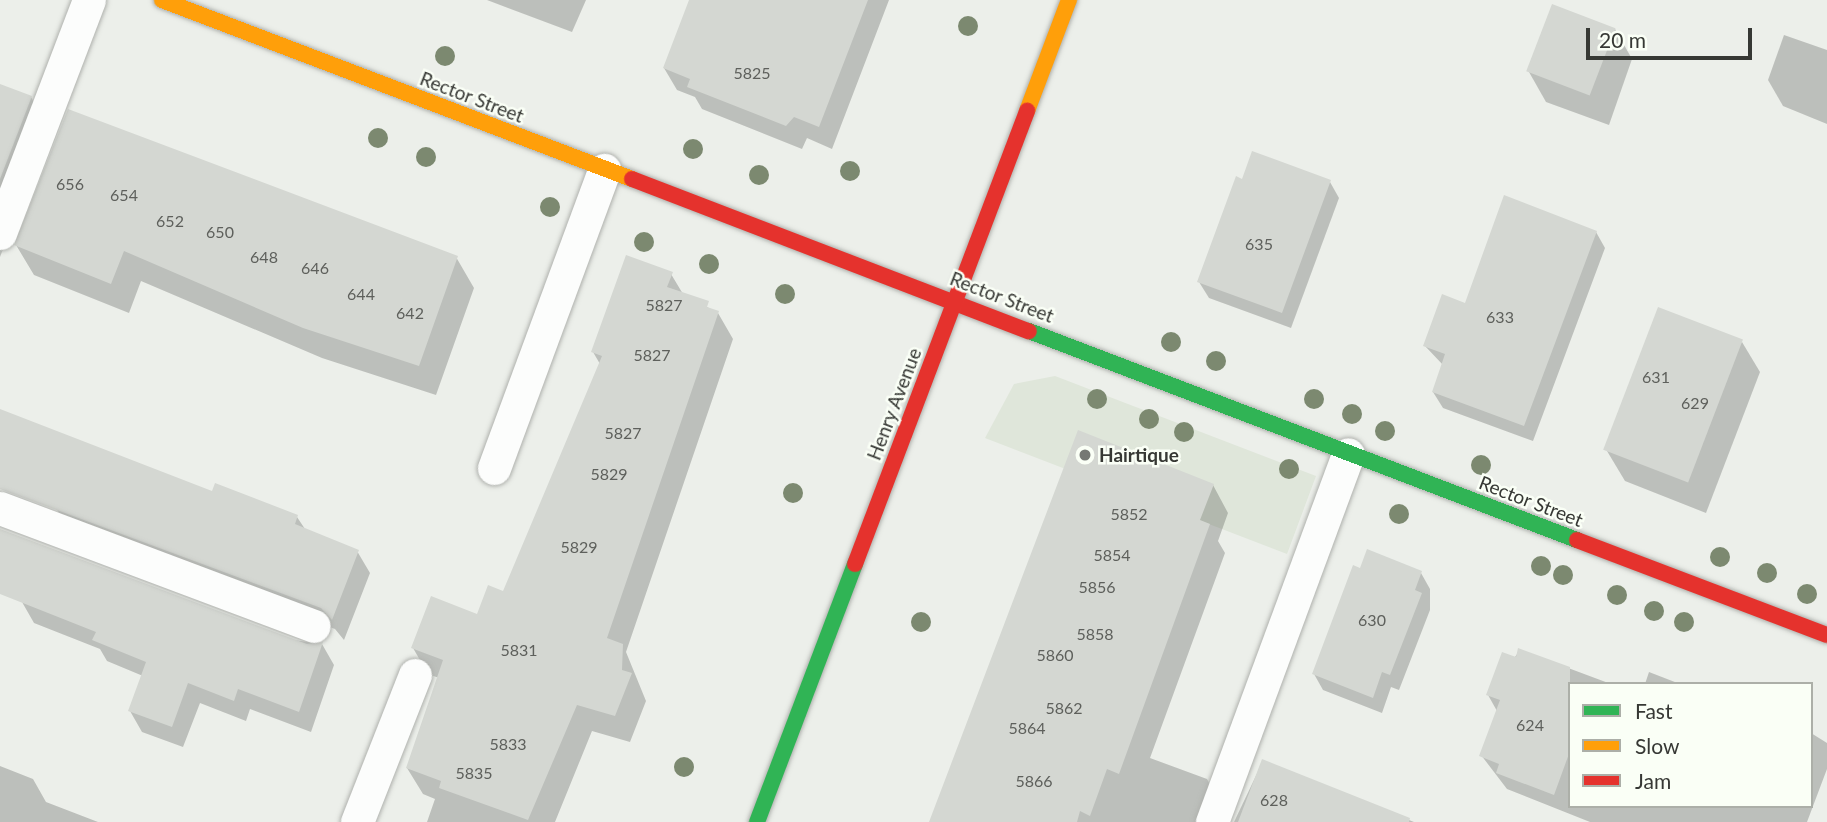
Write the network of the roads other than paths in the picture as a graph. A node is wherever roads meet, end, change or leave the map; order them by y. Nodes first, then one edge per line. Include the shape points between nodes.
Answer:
1 (89, 0) edge
2 (162, 0) edge
3 (1069, 0) edge
4 (604, 170) junction
5 (0, 233) edge
6 (955, 301) junction
7 (1348, 454) junction
8 (494, 468) dead end
9 (0, 508) edge
10 (314, 626) dead end
11 (1827, 635) edge
12 (415, 675) dead end
13 (357, 822) edge
14 (757, 822) edge
15 (1212, 822) edge

1 - 5 lane
2 - 4 street, Rector Street
3 - 6 street, Henry Avenue
4 - 6 street, Rector Street
4 - 8 lane
6 - 7 street, Rector Street
6 - 14 street, Henry Avenue
7 - 11 street, Rector Street
7 - 15 lane
9 - 10 lane
12 - 13 lane

